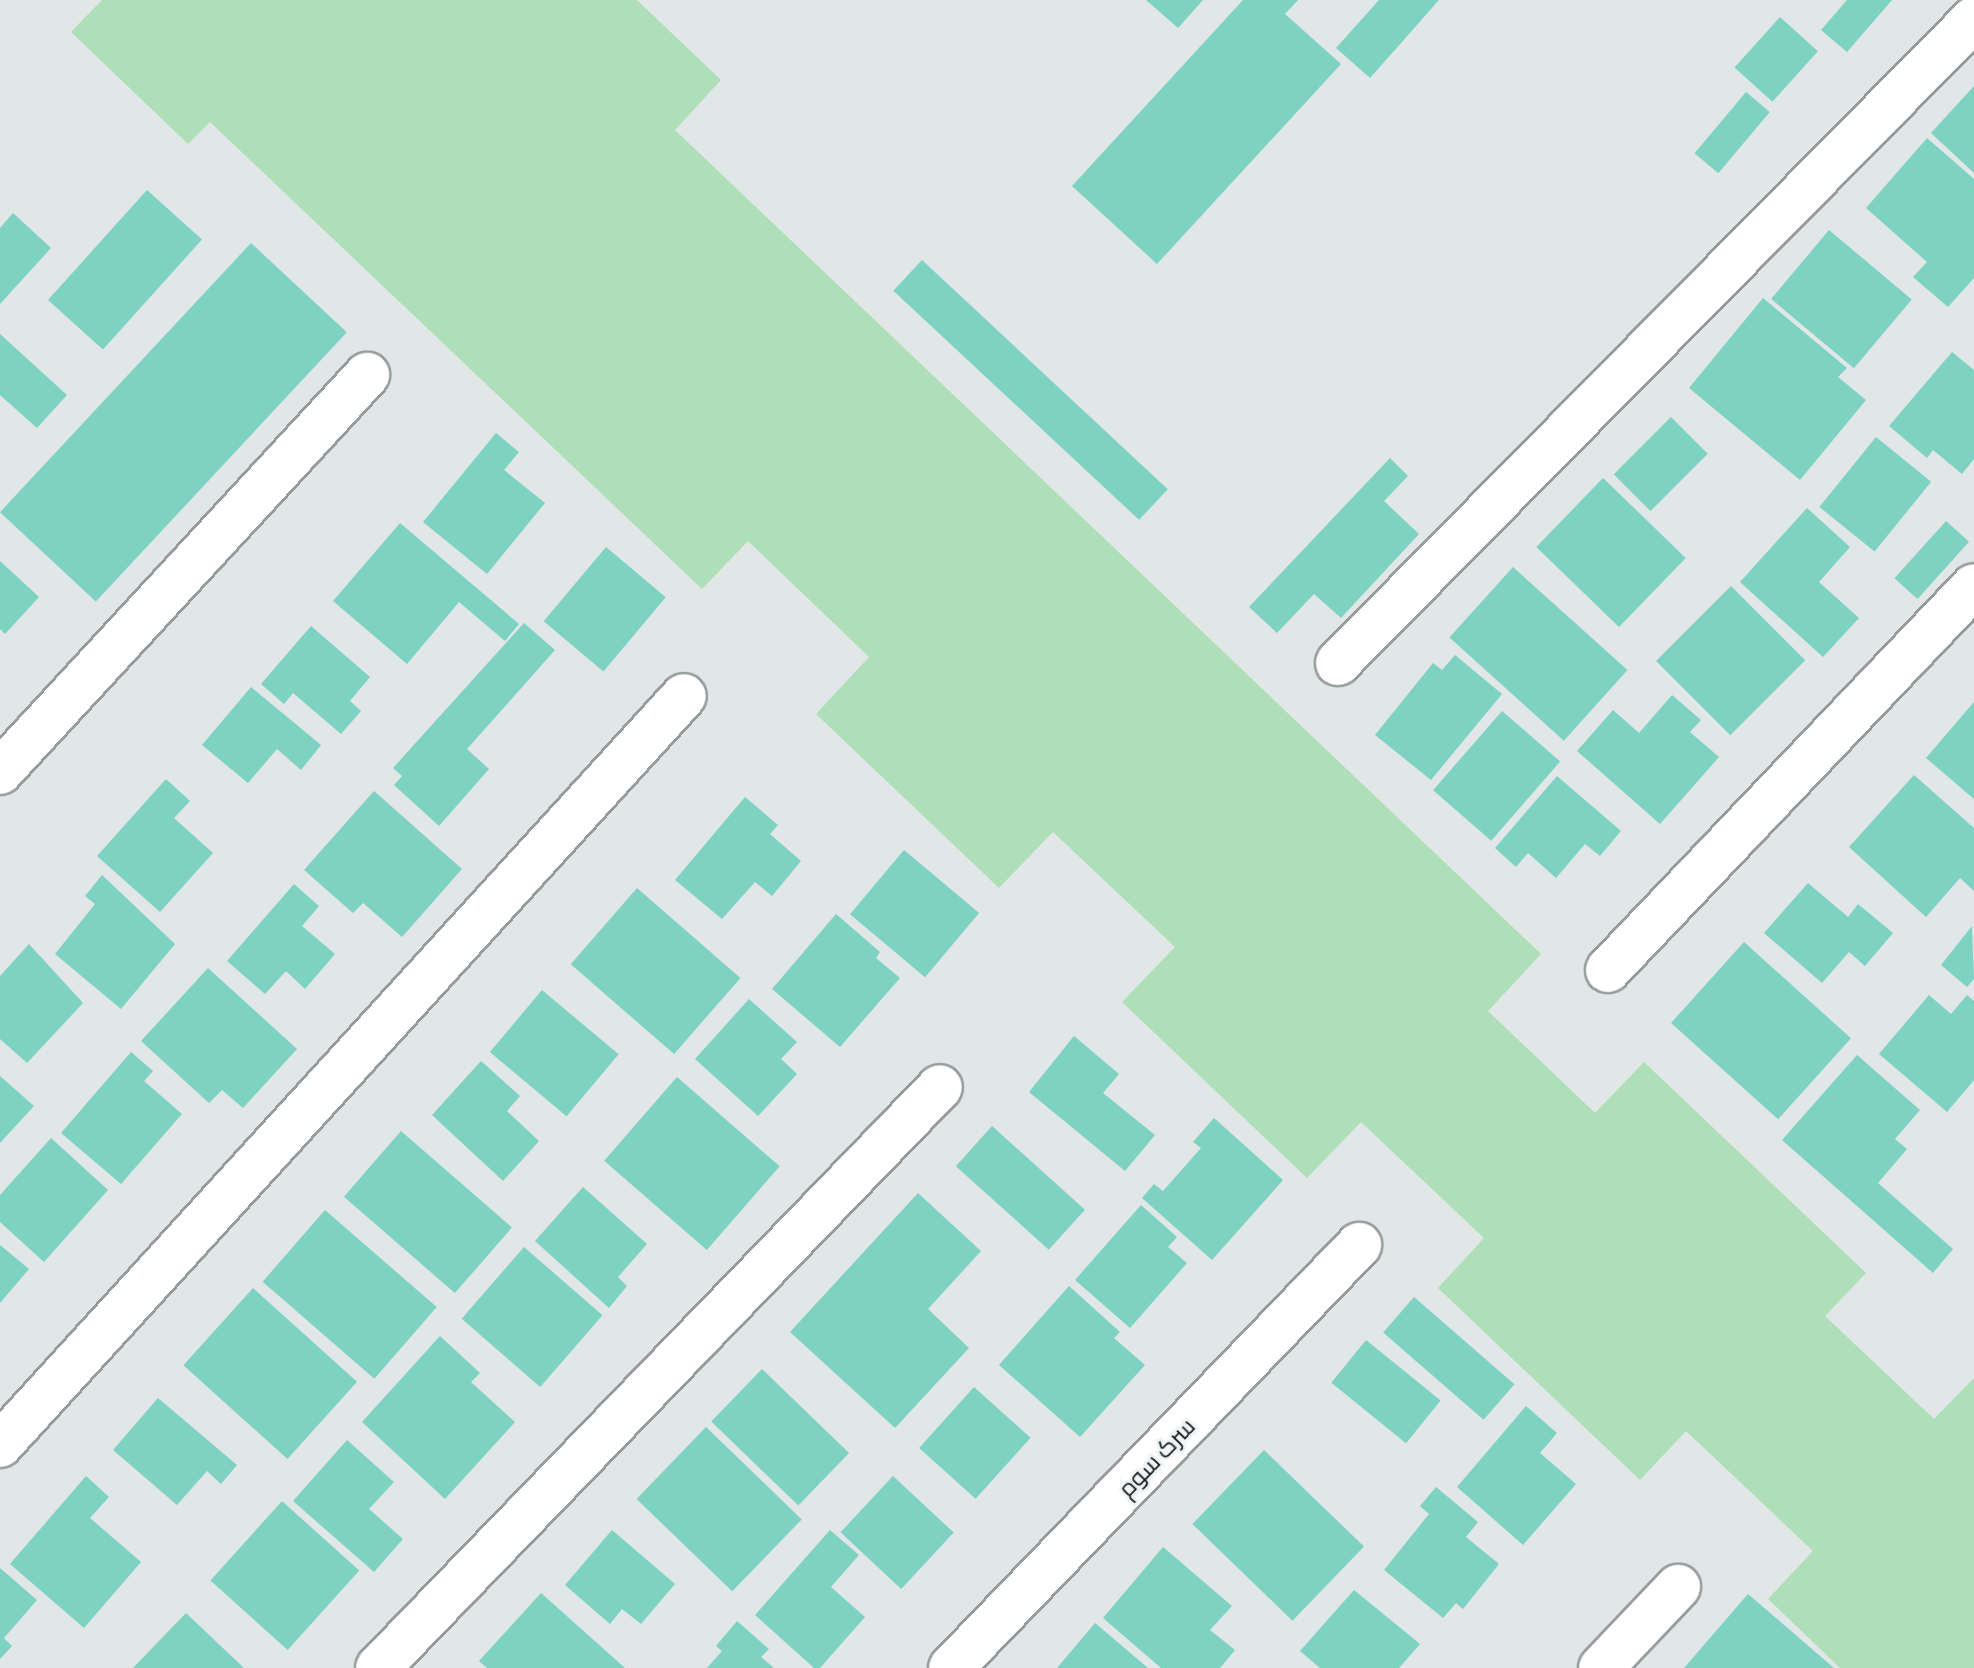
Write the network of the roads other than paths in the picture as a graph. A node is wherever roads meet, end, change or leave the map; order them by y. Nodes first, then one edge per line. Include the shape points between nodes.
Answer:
1 (1974, 19) edge
2 (367, 375) dead end
3 (1974, 586) edge
4 (1338, 663) dead end
5 (684, 696) dead end
6 (0, 772) edge
7 (1608, 970) dead end
8 (940, 1087) dead end
9 (1359, 1245) dead end
10 (0, 1445) edge
11 (1678, 1587) dead end
12 (378, 1668) edge
13 (951, 1668) edge
14 (1601, 1668) edge

1 - 4 street
2 - 6 street
3 - 7 street
5 - 10 street
8 - 12 street
9 - 13 street, سرک سوم
11 - 14 street

